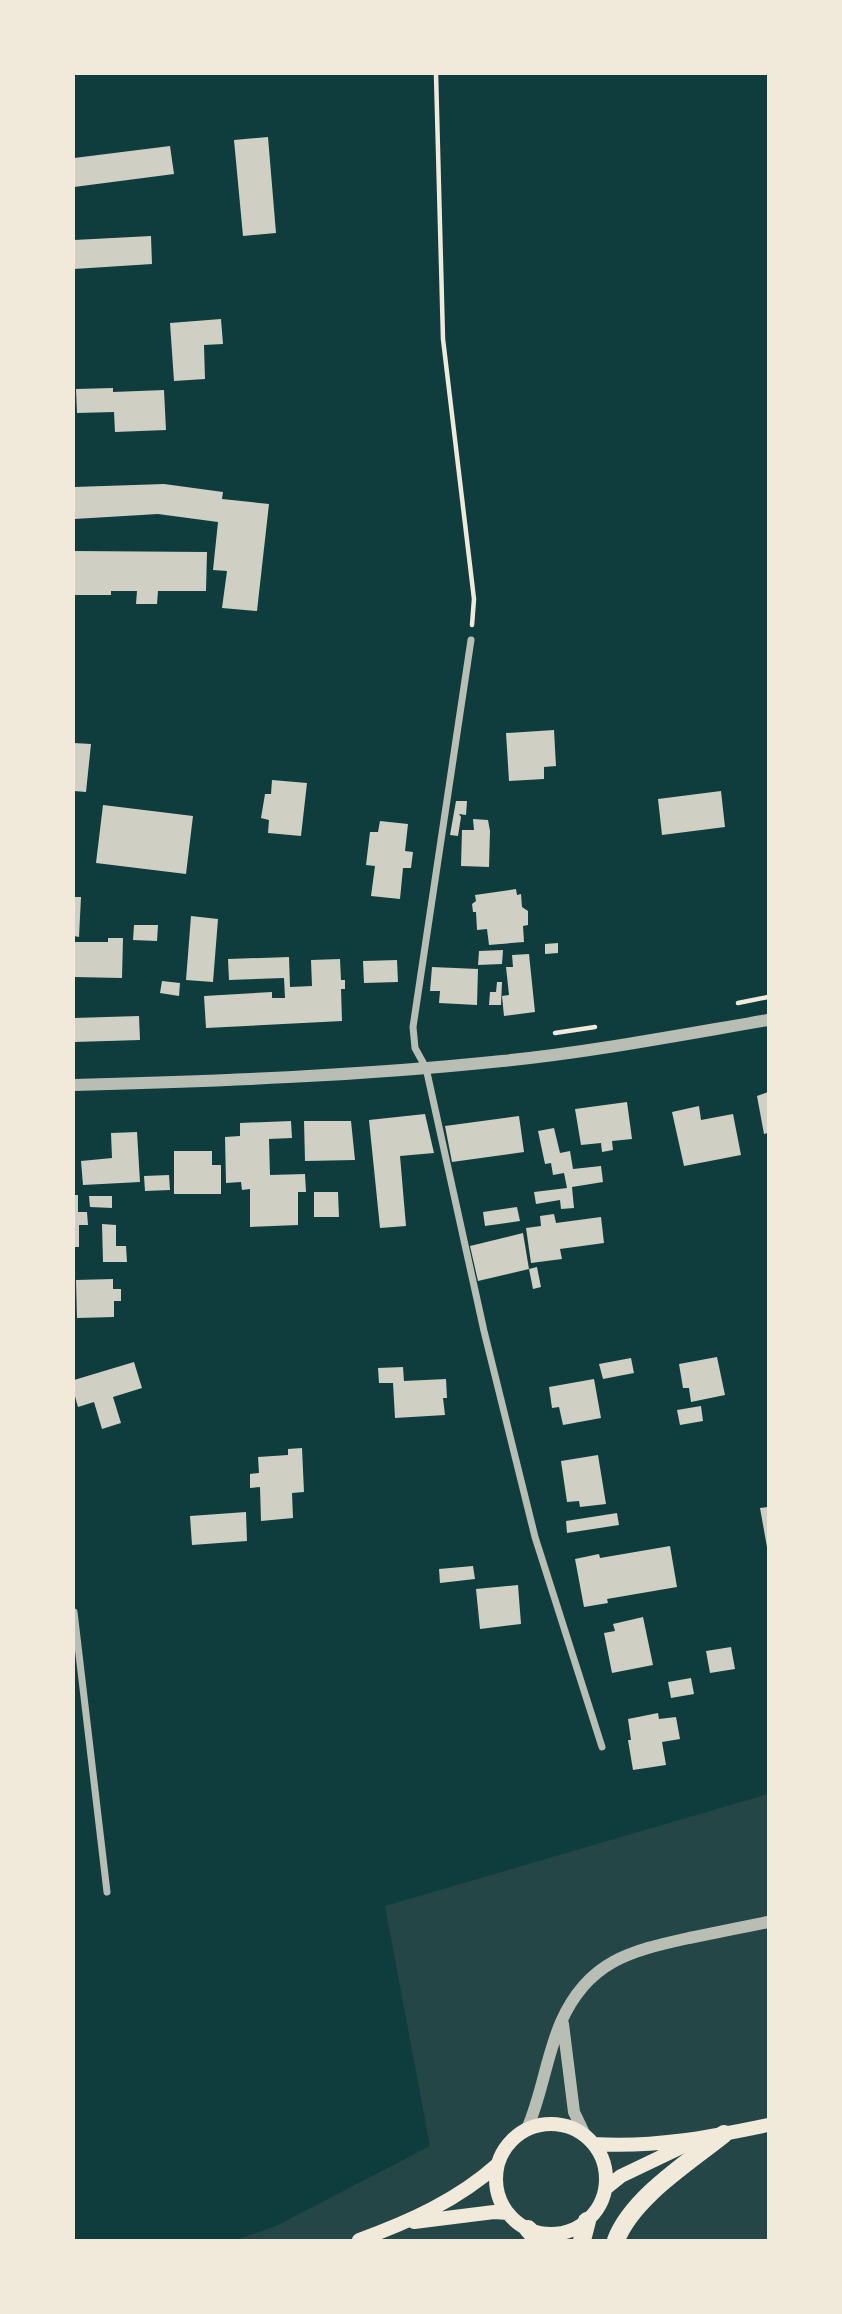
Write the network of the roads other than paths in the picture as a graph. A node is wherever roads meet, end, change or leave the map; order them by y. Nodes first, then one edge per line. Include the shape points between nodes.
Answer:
1 (471, 640) road end
2 (768, 1020) edge
3 (426, 1068) junction
4 (74, 1085) edge
5 (74, 1612) edge
6 (602, 1746) dead end
7 (107, 1892) dead end
8 (768, 1922) edge
9 (562, 2020) junction
10 (768, 2125) edge
11 (527, 2129) junction
12 (724, 2134) junction
13 (589, 2140) junction
14 (698, 2140) junction
15 (498, 2164) junction
16 (606, 2188) junction
17 (508, 2213) junction
18 (587, 2221) junction
19 (406, 2223) junction
20 (533, 2235) edge
21 (359, 2241) edge
22 (582, 2241) edge
23 (616, 2241) edge

1 - 3 street via 413,1027 415,1048
2 - 3 street
3 - 4 street via 298,1078
3 - 6 street via 535,1537
5 - 7 street
8 - 9 street via 640,1949 606,1965 580,1988
9 - 11 street
9 - 13 street via 574,2112
10 - 12 main road
11 - 13 main road via 559,2124
11 - 15 main road via 505,2148
12 - 14 main road
12 - 23 main road via 638,2203
13 - 14 main road via 617,2146
13 - 16 main road via 602,2156
14 - 16 main road via 621,2175
15 - 17 main road via 499,2198
15 - 19 main road via 477,2182
16 - 18 main road via 600,2206
17 - 19 main road
17 - 20 main road
18 - 20 main road via 571,2231
18 - 22 main road
19 - 21 main road

